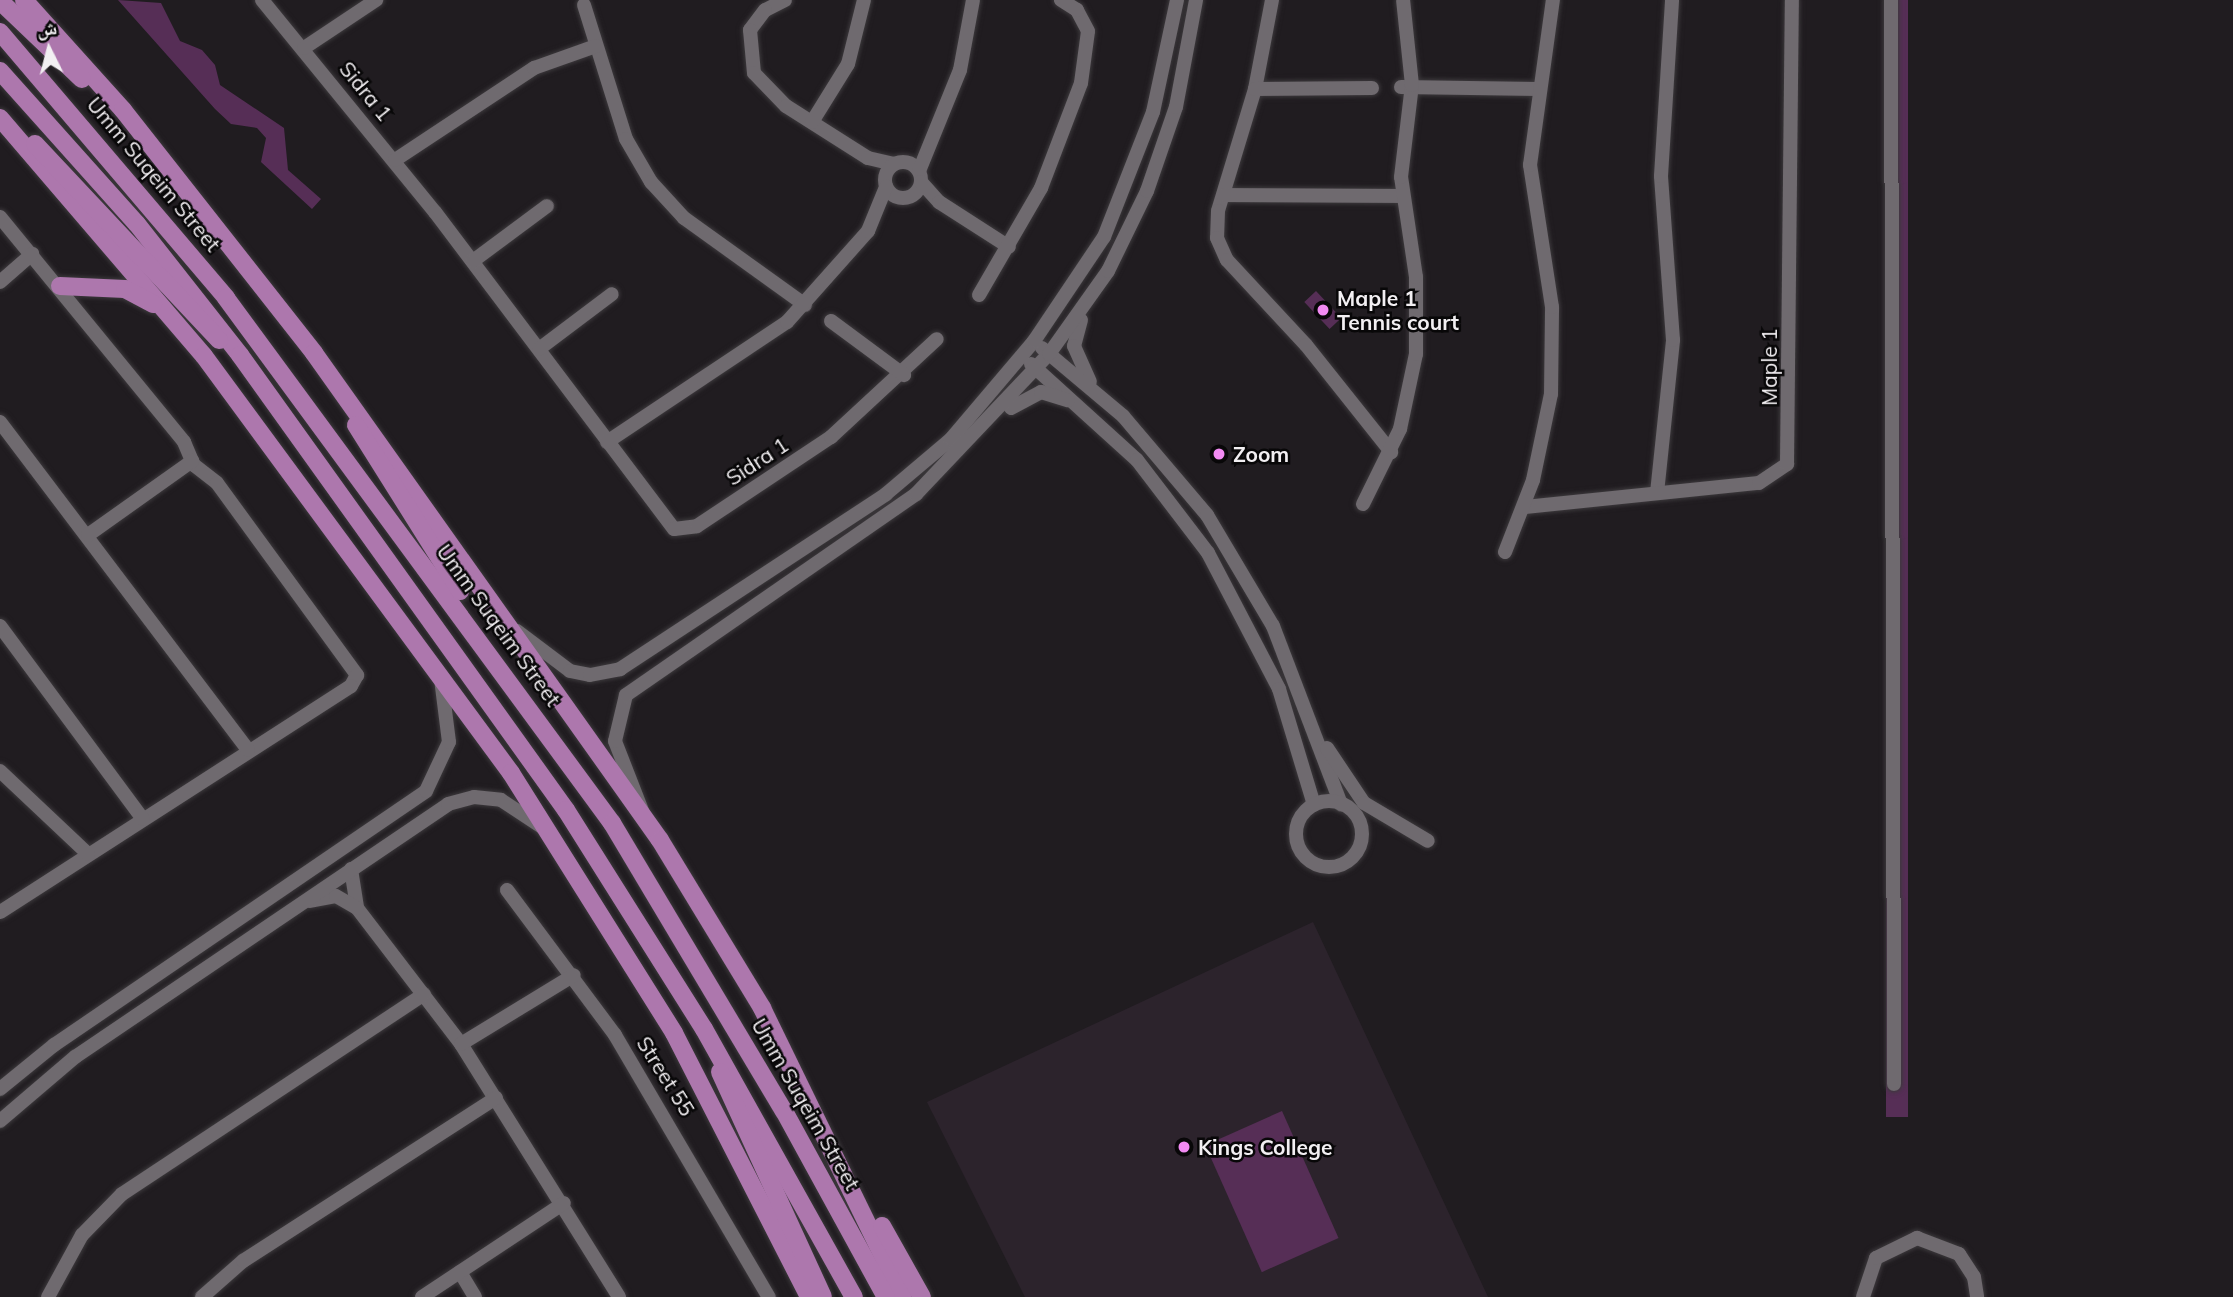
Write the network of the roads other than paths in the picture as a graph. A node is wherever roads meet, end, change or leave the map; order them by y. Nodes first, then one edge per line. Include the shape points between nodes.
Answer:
1 (24, 0) edge
2 (262, 0) edge
3 (376, 0) edge
4 (785, 0) edge
5 (864, 0) edge
6 (973, 0) edge
7 (1061, 0) edge
8 (1177, 0) edge
9 (1196, 0) edge
10 (1272, 0) edge
11 (1404, 0) edge
12 (1553, 0) edge
13 (1672, 0) edge
14 (1792, 0) edge
15 (1891, 0) edge
16 (0, 1) edge
17 (584, 5) dead end
18 (0, 33) edge
19 (596, 46) junction
20 (304, 48) junction
21 (0, 71) edge
22 (1372, 88) dead end
23 (1255, 89) junction
24 (1538, 89) junction
25 (1406, 90) junction
26 (0, 116) edge
27 (812, 122) junction
28 (928, 143) junction
29 (153, 146) junction
30 (868, 158) junction
31 (395, 160) junction
32 (899, 163) junction
33 (886, 183) junction
34 (914, 186) junction
35 (1224, 195) junction
36 (1402, 196) junction
37 (547, 206) dead end
38 (880, 215) junction
39 (0, 217) edge
40 (1009, 247) junction
41 (32, 254) junction
42 (472, 261) junction
43 (0, 282) edge
44 (60, 286) junction
45 (612, 294) dead end
46 (979, 295) dead end
47 (805, 305) junction
48 (1084, 309) junction
49 (831, 321) dead end
50 (178, 324) junction
51 (937, 339) dead end
52 (1042, 348) junction
53 (539, 349) junction
54 (240, 355) junction
55 (1022, 357) junction
56 (1037, 369) junction
57 (904, 375) junction
58 (334, 380) junction
59 (1095, 391) junction
60 (1081, 405) junction
61 (0, 422) edge
62 (985, 428) junction
63 (607, 442) junction
64 (1391, 453) junction
65 (193, 463) junction
66 (1657, 494) junction
67 (1363, 504) dead end
68 (1525, 507) junction
69 (88, 535) junction
70 (1505, 552) dead end
71 (507, 623) junction
72 (0, 626) edge
73 (440, 678) junction
74 (1310, 718) junction
75 (538, 719) junction
76 (248, 750) junction
77 (0, 771) edge
78 (1314, 804) junction
79 (1341, 804) junction
80 (644, 818) junction
81 (143, 819) junction
82 (555, 838) junction
83 (1428, 841) dead end
84 (88, 854) junction
85 (351, 869) junction
86 (507, 890) dead end
87 (298, 905) junction
88 (357, 908) junction
89 (0, 912) edge
90 (573, 975) junction
91 (424, 994) junction
92 (704, 1029) junction
93 (781, 1042) junction
94 (461, 1045) junction
95 (1894, 1084) dead end
96 (0, 1089) edge
97 (496, 1098) junction
98 (0, 1121) edge
99 (564, 1203) junction
100 (460, 1272) junction
101 (48, 1297) edge
102 (202, 1297) edge
103 (422, 1297) edge
104 (475, 1297) edge
105 (619, 1297) edge
106 (769, 1297) edge
107 (809, 1297) edge
108 (823, 1297) edge
109 (854, 1297) edge
110 (886, 1297) edge
111 (903, 1297) edge
112 (922, 1297) edge
113 (1863, 1297) edge
114 (1977, 1297) edge

1 - 29 main road
2 - 20 street, Sidra 1
3 - 20 street
4 - 27 street via 755,20 749,62 774,97
5 - 27 street via 848,64
6 - 28 street via 960,70
7 - 40 street via 1084,20 1086,64 1055,158
8 - 52 street via 1143,144 1088,263
9 - 48 street via 1163,150 1129,231
10 - 23 street
11 - 25 street
12 - 24 street
13 - 66 street via 1661,176 1673,340
14 - 66 street, Maple 1 via 1787,464 1768,481
15 - 95 street
16 - 29 main road
17 - 19 street
18 - 75 main road, Umm Suqeim Street via 226,298
19 - 31 street via 534,68
19 - 47 street via 626,139 658,191 684,218
20 - 31 street, Sidra 1
21 - 54 main road via 137,224
22 - 23 street
23 - 35 street
24 - 25 street
24 - 68 street via 1530,165 1551,298 1553,365 1547,423
25 - 36 street
26 - 50 main road
26 - 54 main road via 58,167 187,312
27 - 30 street
28 - 32 street
28 - 34 street
29 - 58 main road
30 - 32 street
30 - 33 street
31 - 42 street, Sidra 1
32 - 33 street
32 - 34 street
33 - 34 street
33 - 38 street
34 - 38 street
34 - 40 street
35 - 36 street
35 - 64 street via 1216,229 1223,253
36 - 64 street via 1418,328 1410,392
37 - 42 street
38 - 47 street
39 - 41 street
40 - 46 street
41 - 43 street
41 - 44 street
42 - 53 street, Sidra 1
44 - 50 main road via 125,289
44 - 65 street
45 - 53 street
47 - 63 street
48 - 52 street
48 - 59 street via 1073,346
49 - 57 street
50 - 73 main road
51 - 57 street, Sidra 1
52 - 55 street
52 - 56 street
52 - 59 street
53 - 63 street, Sidra 1
54 - 92 main road via 566,810
55 - 56 street
55 - 71 street via 919,468 620,669 590,675 558,664
56 - 60 street
56 - 62 street
57 - 63 street, Sidra 1 via 831,437 690,529 674,529 661,520
58 - 71 main road
58 - 75 main road via 366,443 506,657
59 - 74 street via 1147,440 1208,515 1273,626
60 - 62 street via 1033,393
60 - 78 street via 1163,490 1228,587 1279,689 1305,756
61 - 69 street
62 - 80 street via 879,523 634,685 620,705 615,741
64 - 67 street
65 - 69 street
65 - 76 street via 217,483 357,679
66 - 68 street, Maple 1
68 - 70 street
69 - 76 street
71 - 80 main road
72 - 81 street
73 - 82 main road
73 - 96 street via 448,751 437,777 411,803 54,1045
74 - 79 street
74 - 83 street via 1364,803
75 - 110 main road, Umm Suqeim Street via 680,931
76 - 81 street
77 - 84 street
78 - 79 street
78 - 79 street via 1301,817 1298,845 1309,860 1331,867 1352,857 1362,836 1357,818
80 - 93 main road
81 - 84 street
82 - 85 street via 517,808 492,798 465,798
82 - 107 main road via 686,1055
84 - 89 street
85 - 87 street
85 - 88 street
86 - 90 street, Street 55
87 - 88 street via 330,896
87 - 98 street via 40,1083
88 - 91 street
90 - 94 street
90 - 106 street, Street 55 via 680,1140
91 - 94 street
91 - 101 street via 122,1194 82,1236
92 - 108 main road via 744,1130
92 - 109 main road
93 - 111 main road
93 - 112 main road, Umm Suqeim Street
94 - 97 street
97 - 99 street
97 - 102 street via 243,1261
99 - 100 street
99 - 105 street
100 - 103 street
100 - 104 street
113 - 114 street via 1876,1258 1917,1238 1959,1254 1974,1277

